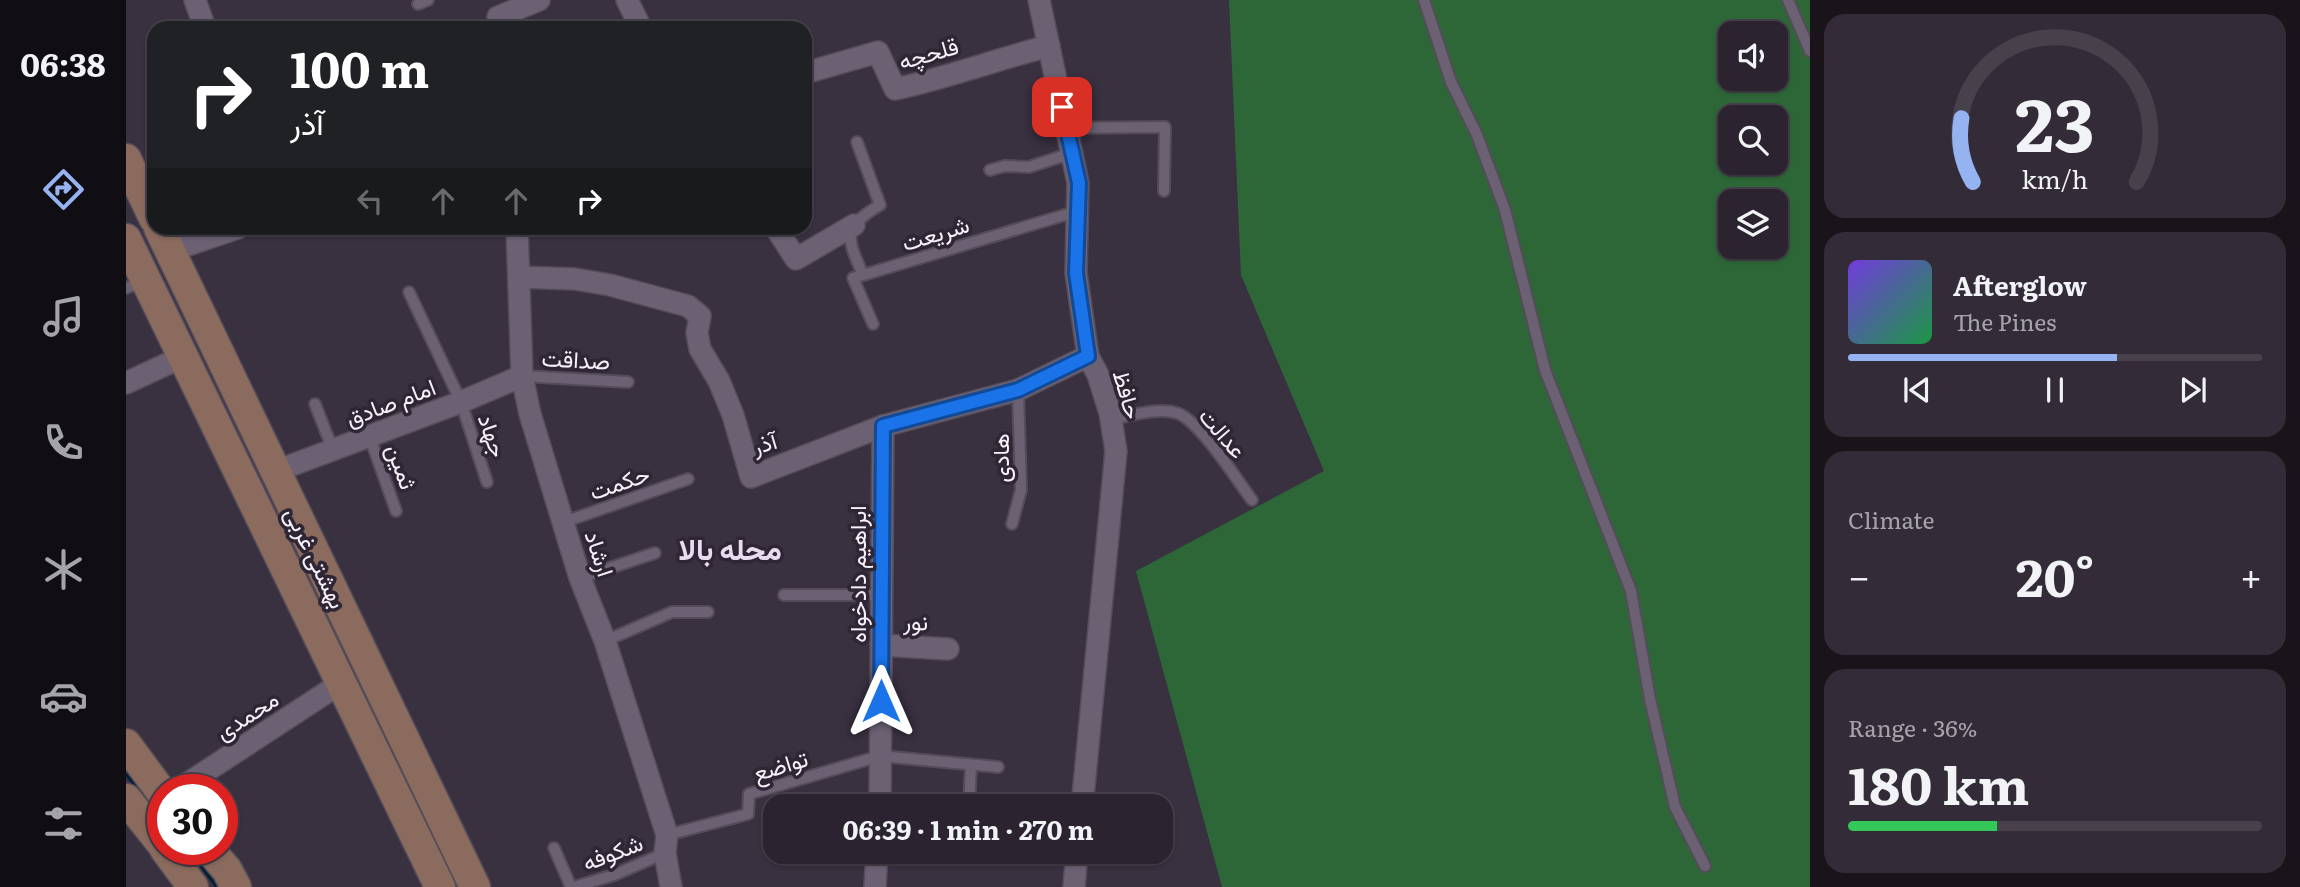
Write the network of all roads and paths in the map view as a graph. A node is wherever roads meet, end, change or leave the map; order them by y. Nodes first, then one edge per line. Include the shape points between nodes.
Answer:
1 (195, 0) edge
2 (539, 0) edge
3 (627, 0) edge
4 (1039, 0) edge
5 (1424, 0) edge
6 (1788, 0) edge
7 (498, 15) edge
8 (202, 21) edge
9 (638, 21) edge
10 (1049, 46) junction
11 (1810, 51) edge
12 (812, 71) edge
13 (1066, 128) junction
14 (857, 142) dead end
15 (1072, 153) junction
16 (126, 159) edge
17 (990, 170) dead end
18 (1164, 191) dead end
19 (147, 203) edge
20 (1078, 211) junction
21 (854, 225) junction
22 (191, 235) edge
23 (517, 235) edge
24 (781, 235) edge
25 (126, 239) edge
26 (164, 239) edge
27 (863, 275) junction
28 (519, 277) junction
29 (136, 284) edge
30 (409, 292) dead end
31 (873, 324) dead end
32 (1088, 356) junction
33 (181, 357) junction
34 (522, 376) junction
35 (628, 382) dead end
36 (126, 383) edge
37 (1018, 390) junction
38 (461, 402) junction
39 (316, 404) dead end
40 (1111, 419) junction
41 (883, 426) junction
42 (369, 435) junction
43 (334, 451) junction
44 (276, 471) junction
45 (688, 479) dead end
46 (487, 482) dead end
47 (1252, 500) dead end
48 (396, 510) dead end
49 (564, 522) junction
50 (1012, 524) dead end
51 (655, 553) dead end
52 (580, 578) junction
53 (784, 595) dead end
54 (882, 595) junction
55 (708, 612) dead end
56 (605, 641) junction
57 (881, 645) junction
58 (947, 649) dead end
59 (341, 683) junction
60 (126, 744) edge
61 (880, 756) junction
62 (971, 765) junction
63 (998, 768) dead end
64 (148, 774) edge
65 (202, 774) edge
66 (880, 794) edge
67 (970, 794) edge
68 (1083, 794) edge
69 (444, 823) junction
70 (416, 838) junction
71 (666, 844) junction
72 (554, 848) dead end
73 (876, 864) edge
74 (1076, 864) edge
75 (177, 865) edge
76 (223, 865) edge
77 (1705, 866) dead end
78 (614, 875) junction
79 (193, 887) edge
80 (236, 887) edge
81 (440, 887) edge
82 (475, 887) edge
83 (572, 887) edge
84 (616, 887) edge
85 (671, 887) edge
86 (875, 887) edge
87 (1074, 887) edge

1 - 8 street
2 - 7 street
3 - 9 street
4 - 10 street, حافظ
5 - 77 lane via 1451,82 1505,210 1545,370 1631,591 1675,807
6 - 11 lane
10 - 12 street, قلحچه via 895,89 878,52
10 - 13 street, حافظ
13 - 15 street, حافظ
13 - 18 lane via 1165,127
14 - 21 lane via 880,205
15 - 17 lane via 1029,167
15 - 20 street, حافظ via 1079,183
16 - 19 street
20 - 27 lane, شریعت
20 - 32 street, حافظ via 1076,273
21 - 24 street via 796,259
21 - 27 lane via 849,239
22 - 26 street
23 - 28 street, ارشاد
25 - 29 street, بهشتی غربی
26 - 44 street, بهشتی غربی
27 - 31 lane via 853,278
28 - 34 street, ارشاد
28 - 41 street, آذر via 575,278 657,296 688,306 700,316 701,349 733,415 751,477
29 - 33 street, بهشتی غربی
30 - 38 lane, جهاد
32 - 37 street, آذر
32 - 40 street, حافظ
33 - 36 street
33 - 59 street, بهشتی غربی
34 - 35 lane, صداقت
34 - 38 street, امام صادق
34 - 49 street, ارشاد
37 - 41 street, آذر
37 - 50 lane, هادی via 1021,490
38 - 42 street, امام صادق
38 - 46 lane, جهاد
39 - 43 lane
40 - 47 lane, عدالت via 1159,412 1176,413 1193,422
40 - 68 street, حافظ via 1116,451
41 - 54 street, ابراهیم دادخواه
42 - 43 street, امام صادق
42 - 48 lane, ثمین
43 - 44 street, امام صادق
44 - 69 street, بهشتی غربی
45 - 49 lane, حکمت
49 - 52 street, ارشاد
51 - 52 lane
52 - 56 street, ارشاد
53 - 54 lane
54 - 57 street, ابراهیم دادخواه
55 - 56 lane via 672,612
56 - 71 street, ارشاد
57 - 58 street, نور
57 - 61 street, ابراهیم دادخواه
59 - 65 street, محمدی
59 - 70 street, بهشتی غربی
60 - 64 street
61 - 62 lane
61 - 66 street, ابراهیم دادخواه
61 - 71 lane, تواضع via 749,794 748,814
62 - 63 lane
62 - 67 lane
69 - 70 street
69 - 82 street, بهشتی غربی
70 - 81 street, بهشتی غربی
71 - 78 lane, شکوفه
71 - 85 street, ارشاد
72 - 83 lane, شکوفه
73 - 86 street
74 - 87 street
75 - 79 street
76 - 80 street
78 - 83 lane, شکوفه
78 - 84 lane

